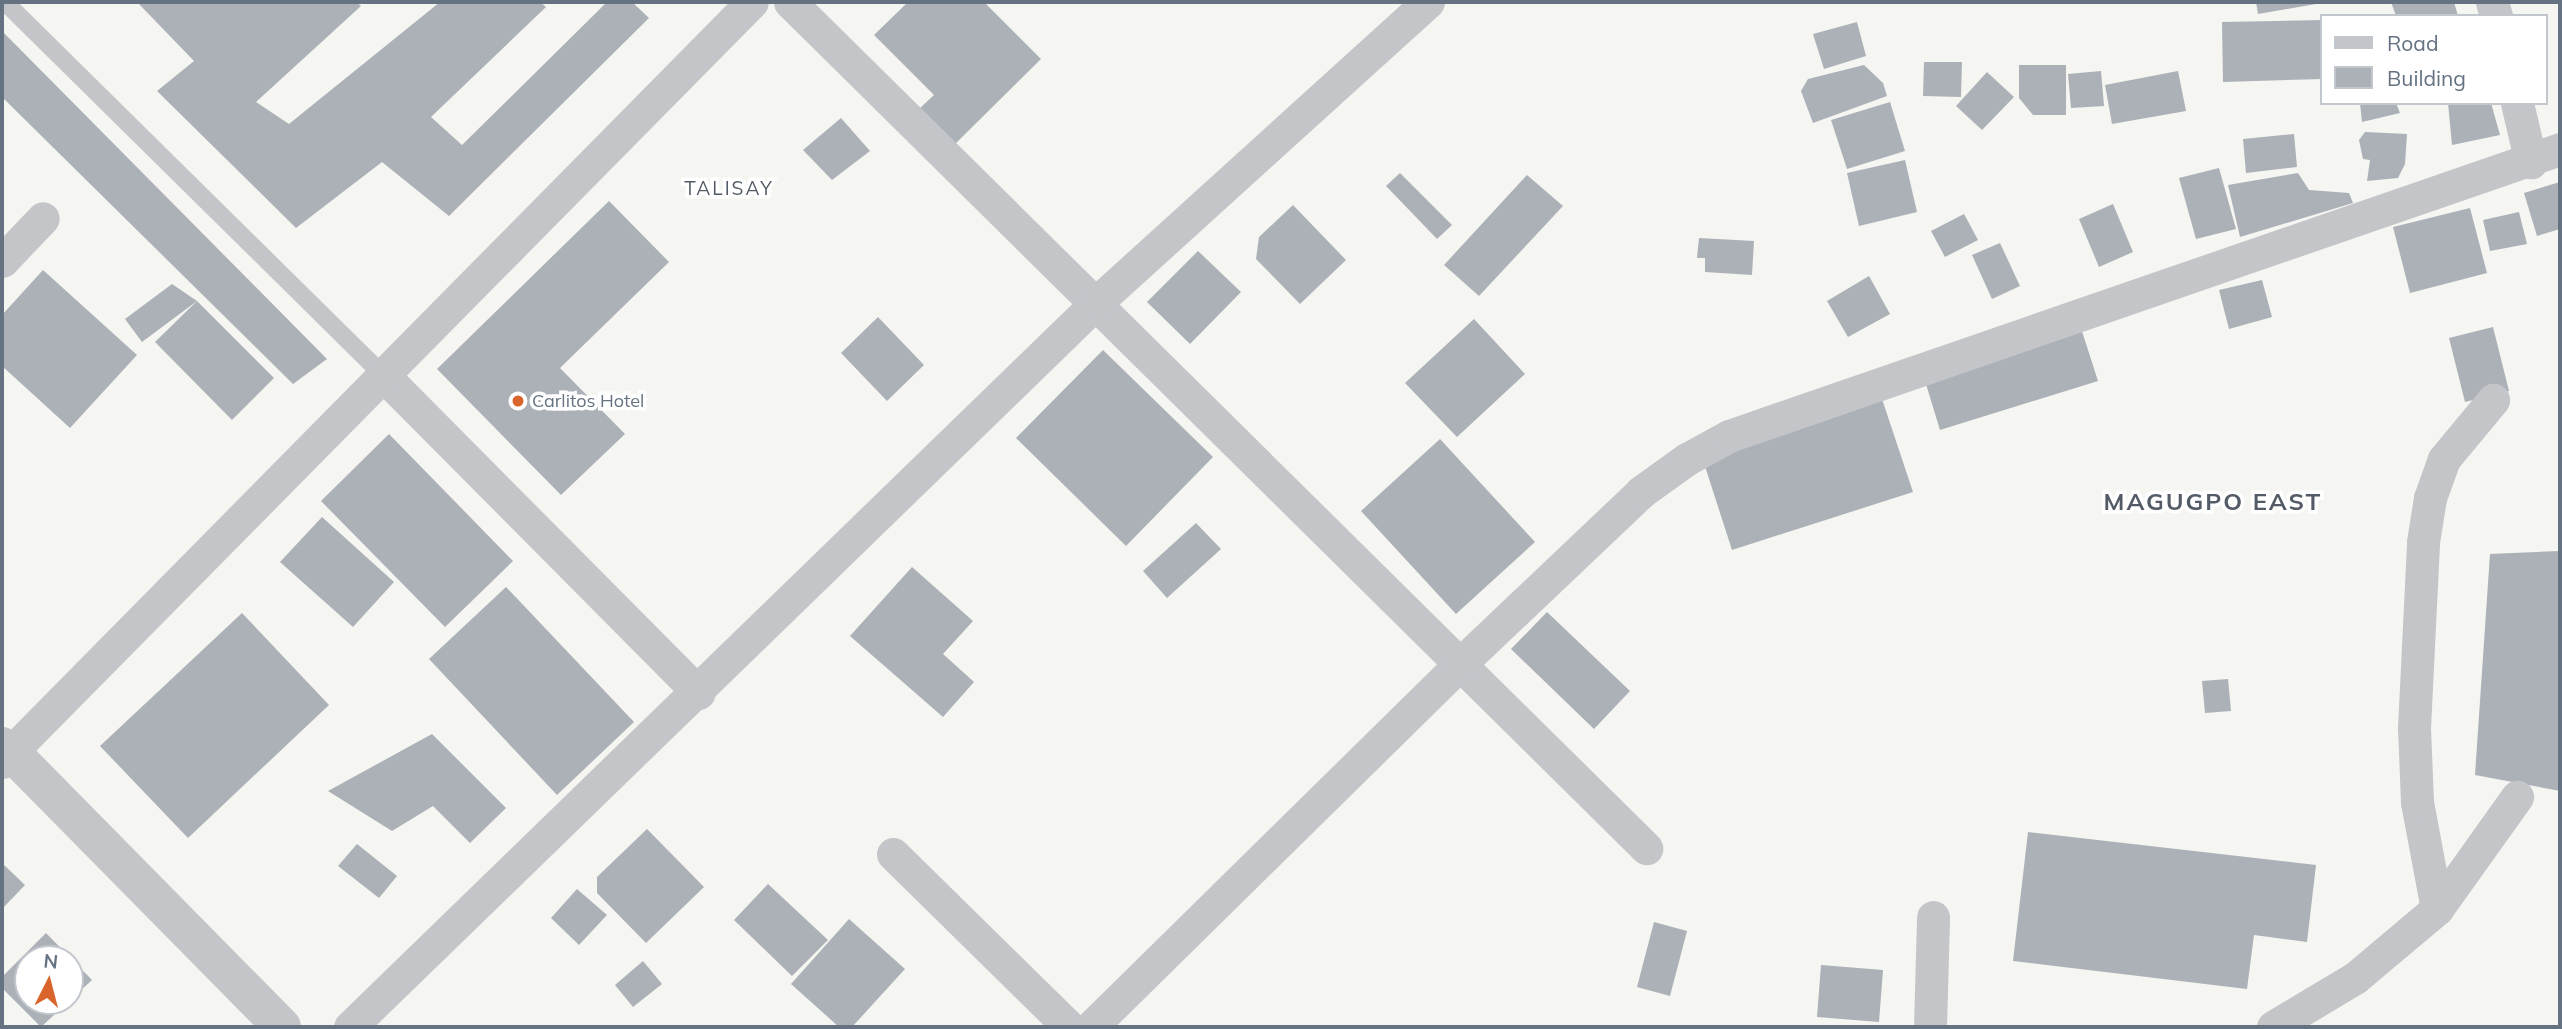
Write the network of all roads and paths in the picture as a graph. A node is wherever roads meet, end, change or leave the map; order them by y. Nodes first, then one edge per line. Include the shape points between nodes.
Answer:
1 (5, 2) edge
2 (751, 2) edge
3 (790, 2) edge
4 (1428, 2) edge
5 (2517, 105) edge
6 (2545, 155) edge
7 (43, 219) dead end
8 (2, 261) edge
9 (1097, 302) junction
10 (383, 374) junction
11 (2493, 400) dead end
12 (1460, 664) junction
13 (699, 693) junction
14 (5, 752) edge
15 (2517, 797) dead end
16 (1646, 848) dead end
17 (893, 854) dead end
18 (2437, 909) junction
19 (1933, 916) dead end
20 (282, 1027) edge
21 (350, 1027) edge
22 (1069, 1027) edge
23 (1091, 1027) edge
24 (1930, 1027) edge
25 (2273, 1027) edge

1 - 10 lane
2 - 10 street
3 - 9 street
4 - 9 street
5 - 6 street
6 - 12 street via 1729,436 1686,459 1641,492
7 - 8 street
9 - 12 street
9 - 13 street
10 - 13 street
10 - 14 street
11 - 18 street via 2444,459 2430,498 2423,541 2414,728 2416,789
12 - 16 street
12 - 23 street
13 - 21 street
14 - 20 street
15 - 18 street
17 - 22 street
18 - 25 street via 2355,978
19 - 24 street

